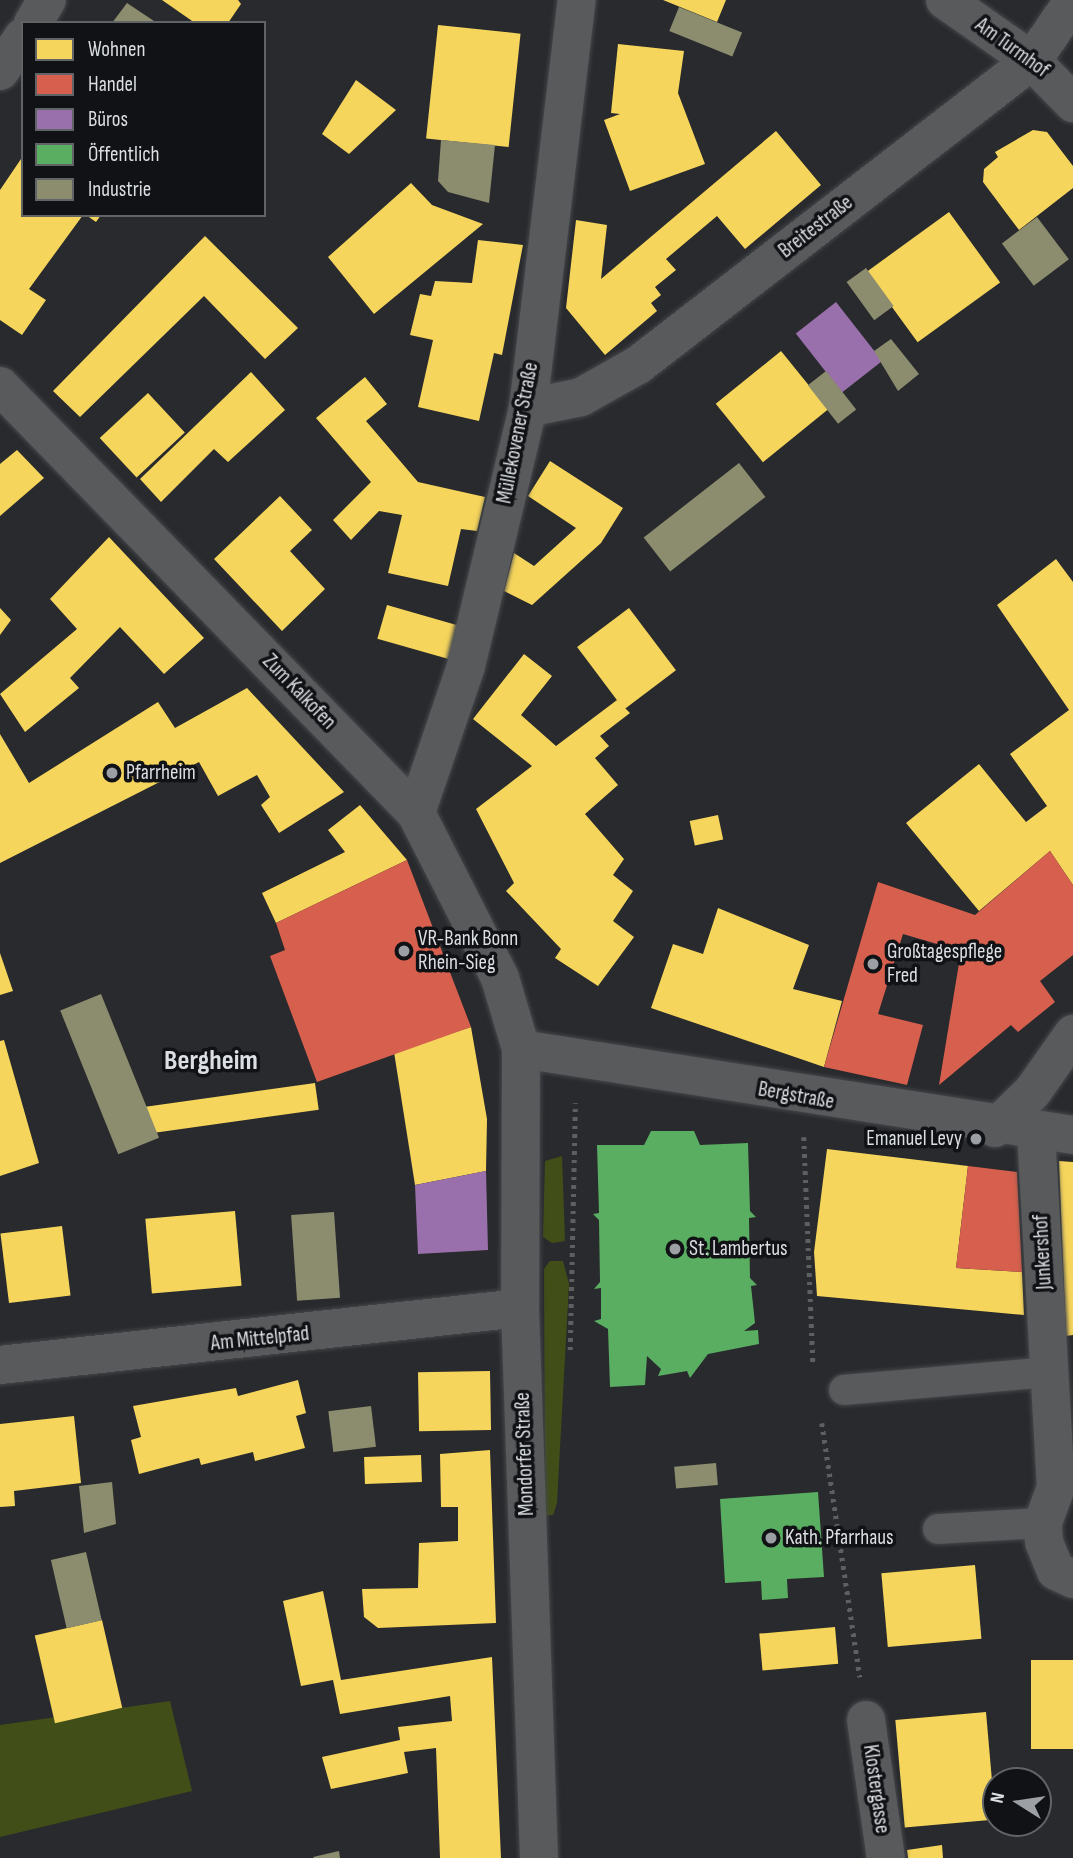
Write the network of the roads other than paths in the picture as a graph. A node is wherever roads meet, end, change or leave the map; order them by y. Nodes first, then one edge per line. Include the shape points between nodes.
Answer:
1 (47, 0) edge
2 (577, 0) edge
3 (945, 0) edge
4 (1073, 1) edge
5 (34, 21) edge
6 (21, 40) edge
7 (1031, 61) junction
8 (0, 71) edge
9 (1073, 103) edge
10 (0, 386) edge
11 (528, 408) junction
12 (416, 813) junction
13 (1073, 1034) edge
14 (521, 1049) junction
15 (995, 1128) junction
16 (1054, 1133) edge
17 (520, 1308) junction
18 (0, 1365) edge
19 (1061, 1371) edge
20 (844, 1390) dead end
21 (1043, 1522) junction
22 (938, 1529) dead end
23 (1073, 1579) edge
24 (866, 1720) dead end
25 (539, 1858) edge
26 (886, 1858) edge

1 - 5 street
2 - 11 street, Müllekovener Straße
3 - 7 street, Am Turmhof
4 - 7 street, Breitestraße
6 - 8 street
7 - 9 street, Am Turmhof
7 - 11 street, Breitestraße via 638,365 581,397
10 - 12 street, Zum Kalkofen
11 - 12 street, Müllekovener Straße via 466,666
12 - 14 street, Zum Kalkofen via 500,978
13 - 15 street via 1034,1091
14 - 15 street, Bergstraße
14 - 17 street, Mondorfer Straße
15 - 16 street, Bergstraße
16 - 19 street, Junkershof
17 - 18 street, Am Mittelpfad
17 - 25 street, Mondorfer Straße
19 - 20 lane
19 - 21 street, Junkershof via 1056,1487
21 - 22 lane
21 - 23 street, Junkershof via 1048,1560
24 - 26 street, Klostergasse

